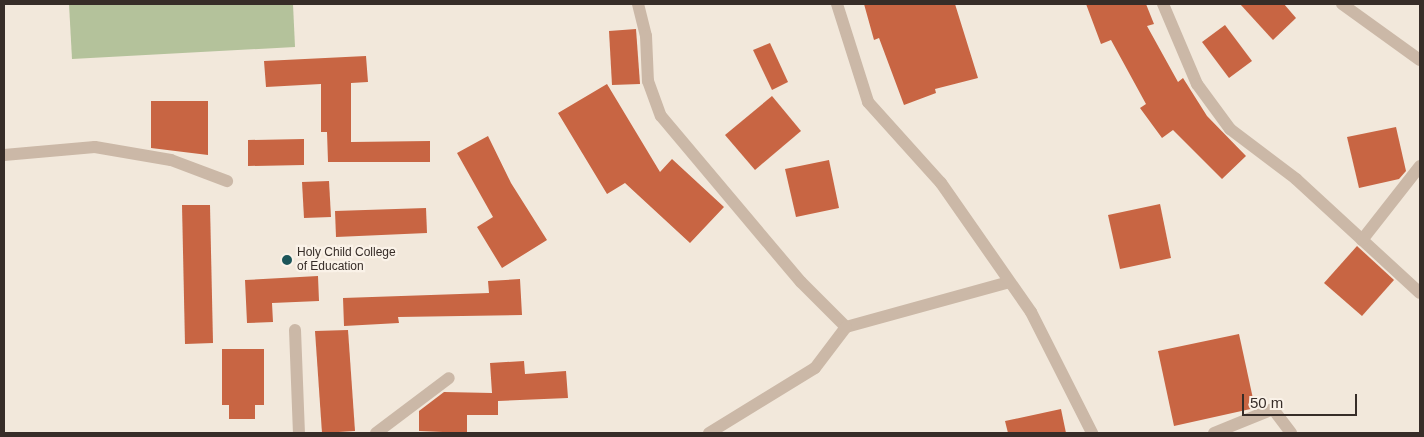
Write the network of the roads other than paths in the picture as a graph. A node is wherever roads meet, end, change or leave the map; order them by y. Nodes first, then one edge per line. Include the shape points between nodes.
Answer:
1 (638, 4) edge
2 (837, 4) edge
3 (1163, 4) edge
4 (1342, 4) edge
5 (1420, 60) edge
6 (4, 155) edge
7 (1420, 166) edge
8 (227, 181) dead end
9 (1362, 240) junction
10 (1009, 282) junction
11 (1420, 294) edge
12 (846, 327) junction
13 (295, 330) dead end
14 (449, 378) dead end
15 (299, 433) edge
16 (376, 433) edge
17 (709, 433) edge
18 (1092, 433) edge
19 (1214, 433) edge
20 (1291, 433) edge

1 - 12 street via 646,36 648,81 661,116 801,282
2 - 10 street via 868,102 936,176
3 - 9 street via 1211,107 1230,129 1296,179
4 - 5 street
6 - 8 street via 95,147 171,160
7 - 9 street
9 - 11 street
10 - 12 street
10 - 18 street via 1039,325
12 - 17 street via 815,368
13 - 15 street
14 - 16 street
19 - 20 street via 1273,409

